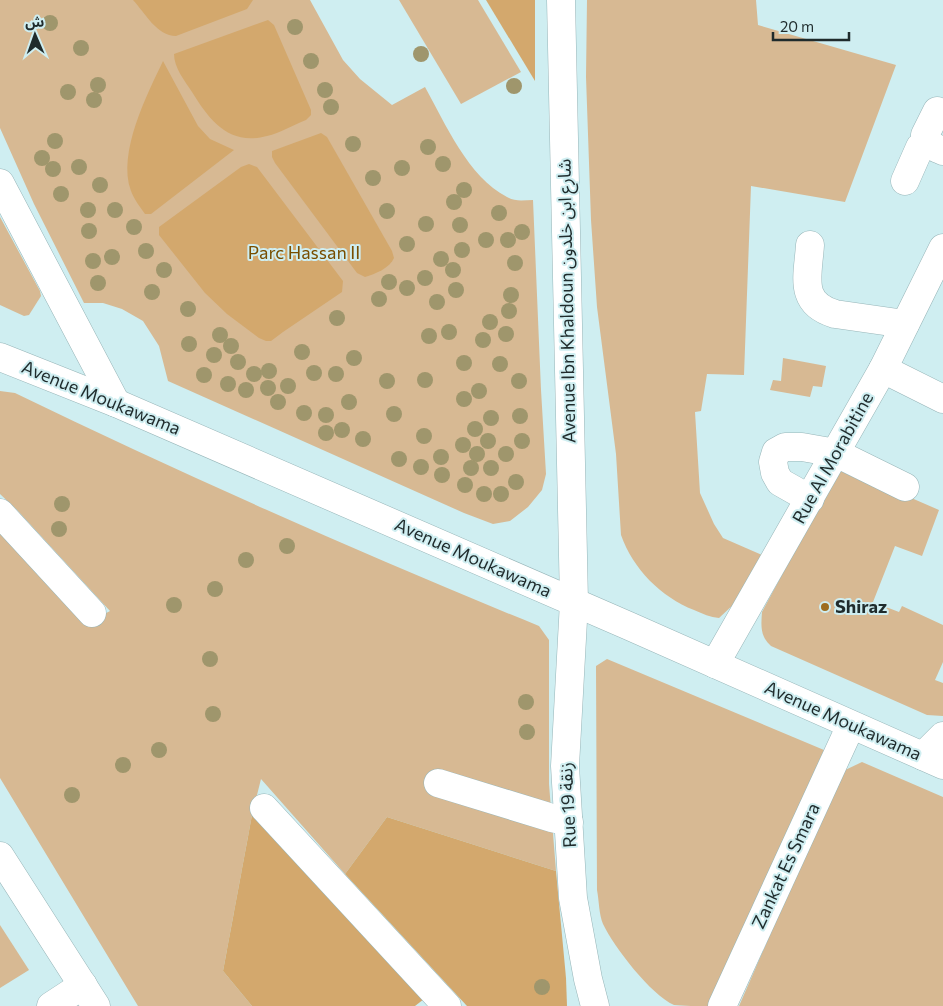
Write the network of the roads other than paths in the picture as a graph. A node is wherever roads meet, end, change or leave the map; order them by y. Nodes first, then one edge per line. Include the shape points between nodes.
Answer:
1 (561, 0) edge
2 (937, 111) dead end
3 (934, 147) edge
4 (905, 181) dead end
5 (0, 183) edge
6 (810, 245) dead end
7 (943, 248) edge
8 (905, 324) junction
9 (0, 357) edge
10 (883, 369) junction
11 (943, 399) edge
12 (116, 402) junction
13 (836, 453) junction
14 (905, 487) dead end
15 (810, 499) junction
16 (0, 513) edge
17 (574, 602) junction
18 (92, 613) dead end
19 (715, 664) junction
20 (851, 725) junction
21 (943, 736) edge
22 (933, 761) edge
23 (438, 783) dead end
24 (264, 808) dead end
25 (569, 822) junction
26 (0, 856) edge
27 (90, 995) edge
28 (51, 1006) edge
29 (447, 1006) edge
30 (595, 1006) edge
31 (722, 1006) edge

1 - 17 street, Avenue Ibn Khaldoun شارع ابن خلدون
2 - 3 street via 925,135
3 - 4 street via 920,147
5 - 12 street
6 - 8 street via 808,292 814,303 835,314
7 - 8 street, Rue Al Morabitine
8 - 10 street, Rue Al Morabitine
9 - 12 street, Avenue Moukawama
10 - 11 street
10 - 13 street, Rue Al Morabitine
12 - 17 street, Avenue Moukawama
13 - 14 street
13 - 15 street, Rue Al Morabitine
13 - 15 street via 802,447 785,447 776,452 773,462 780,482
15 - 19 street, Rue Al Morabitine
16 - 18 street
17 - 19 street, Avenue Moukawama
17 - 25 street, Rue 19 زنقة via 565,766
19 - 20 street, Avenue Moukawama
20 - 22 street, Avenue Moukawama
20 - 31 street, Zankat Es Smara
21 - 22 street
23 - 25 street
24 - 29 street
25 - 30 street, Rue 19 زنقة via 574,898
26 - 27 street
27 - 28 street

